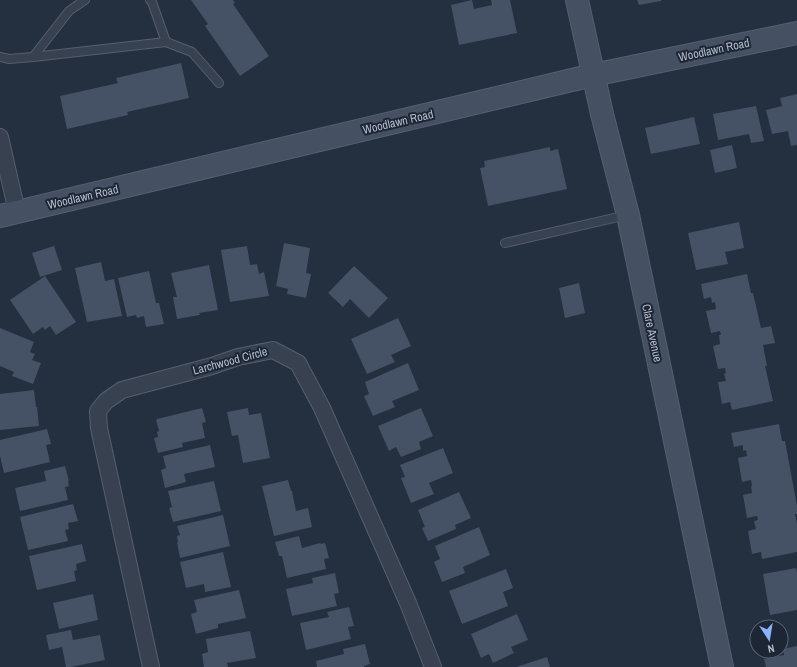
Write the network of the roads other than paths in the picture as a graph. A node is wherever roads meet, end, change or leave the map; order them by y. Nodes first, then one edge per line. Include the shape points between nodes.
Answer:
1 (85, 0) edge
2 (150, 0) edge
3 (577, 0) edge
4 (797, 33) edge
5 (166, 42) junction
6 (0, 57) edge
7 (33, 57) junction
8 (593, 75) junction
9 (219, 83) dead end
10 (0, 137) edge
11 (8, 214) edge
12 (628, 215) junction
13 (504, 243) dead end
14 (151, 667) edge
15 (433, 667) edge
16 (722, 667) edge

1 - 7 lane via 69,12
2 - 5 lane
3 - 8 main road, Clare Avenue
4 - 8 main road, Woodlawn Road
5 - 7 lane
5 - 9 lane via 192,52
6 - 7 lane
8 - 11 main road, Woodlawn Road
8 - 12 main road, Clare Avenue
10 - 11 street
12 - 13 lane
12 - 16 main road, Clare Avenue
14 - 15 street, Larchwood Circle via 99,428 98,412 106,401 122,390 238,357 273,350 298,363 322,408 408,602

